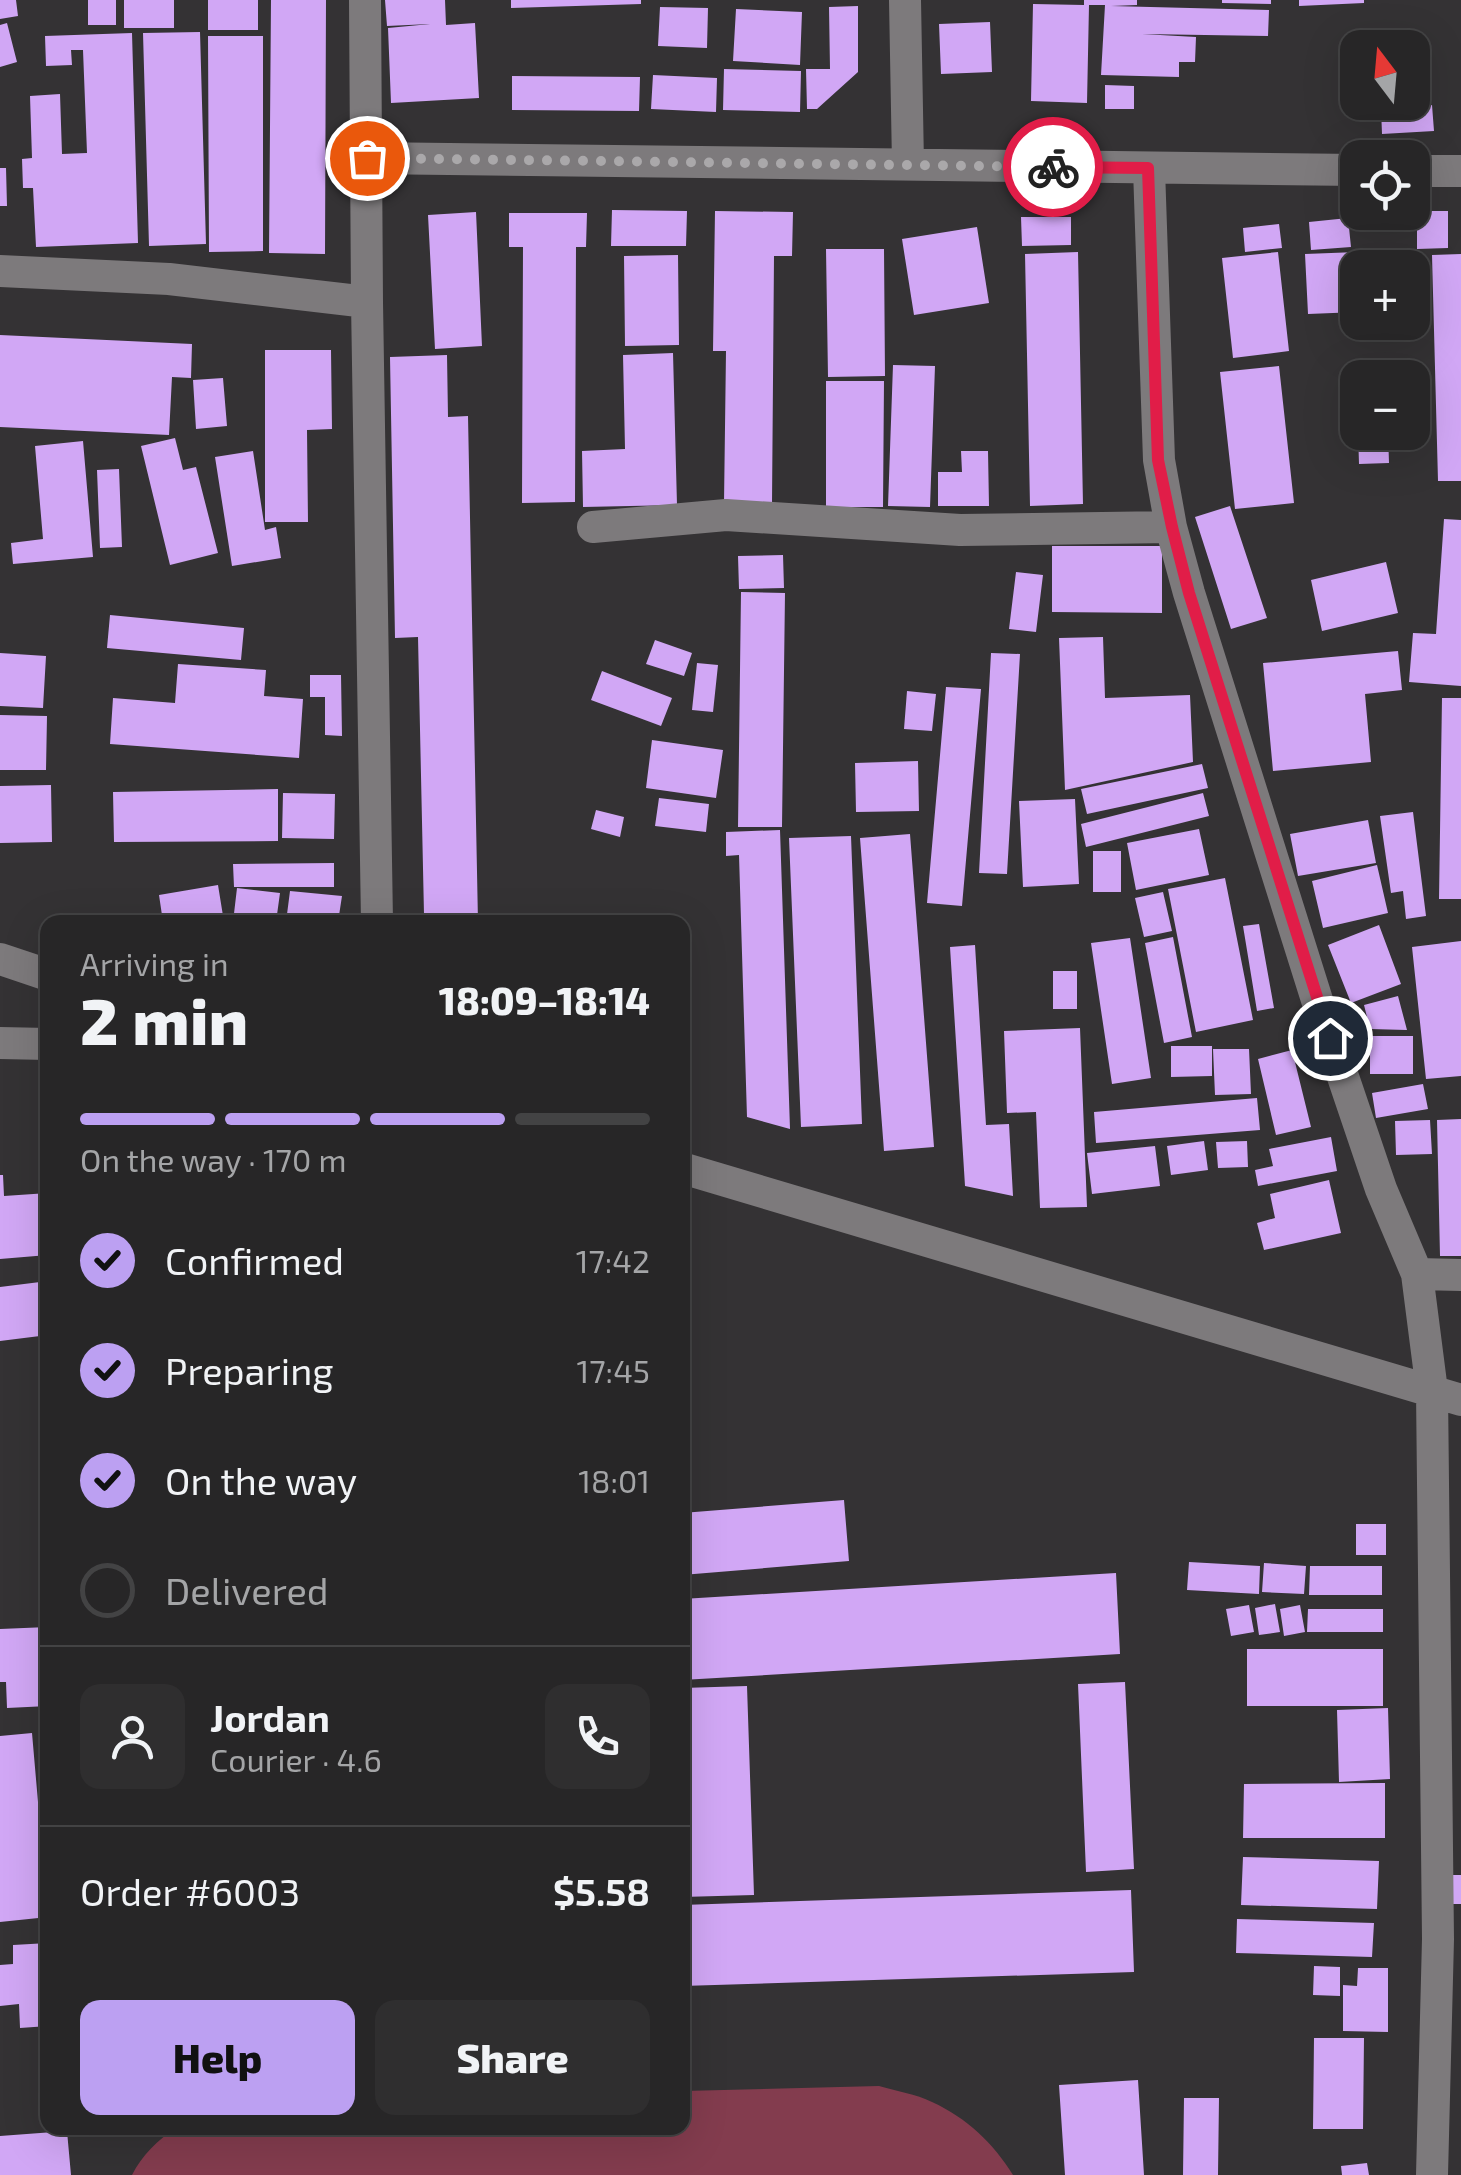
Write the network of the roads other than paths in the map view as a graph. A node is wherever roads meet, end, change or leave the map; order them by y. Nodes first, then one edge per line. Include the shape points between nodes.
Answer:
1 (365, 0) edge
2 (905, 0) edge
3 (367, 158) junction
4 (908, 164) junction
5 (1148, 168) junction
6 (1340, 170) edge
7 (1430, 171) edge
8 (1461, 171) edge
9 (0, 271) edge
10 (367, 302) junction
11 (1172, 527) junction
12 (593, 528) dead end
13 (377, 915) edge
14 (0, 959) edge
15 (40, 972) edge
16 (0, 1043) edge
17 (40, 1044) edge
18 (690, 1170) edge
19 (1417, 1274) junction
20 (1461, 1275) edge
21 (1447, 1395) edge
22 (1450, 1939) edge
23 (1432, 2175) edge

1 - 3 street
2 - 4 street
3 - 4 street
3 - 10 street
4 - 5 street
5 - 6 street
5 - 11 street via 1158,460
7 - 8 street
9 - 10 street via 168,279
10 - 13 street
11 - 12 street via 960,530 726,515
11 - 19 street via 1317,1000 1380,1189
14 - 15 street
16 - 17 street
18 - 21 street
19 - 20 street
19 - 21 street
21 - 22 street via 1432,1494
22 - 23 street

